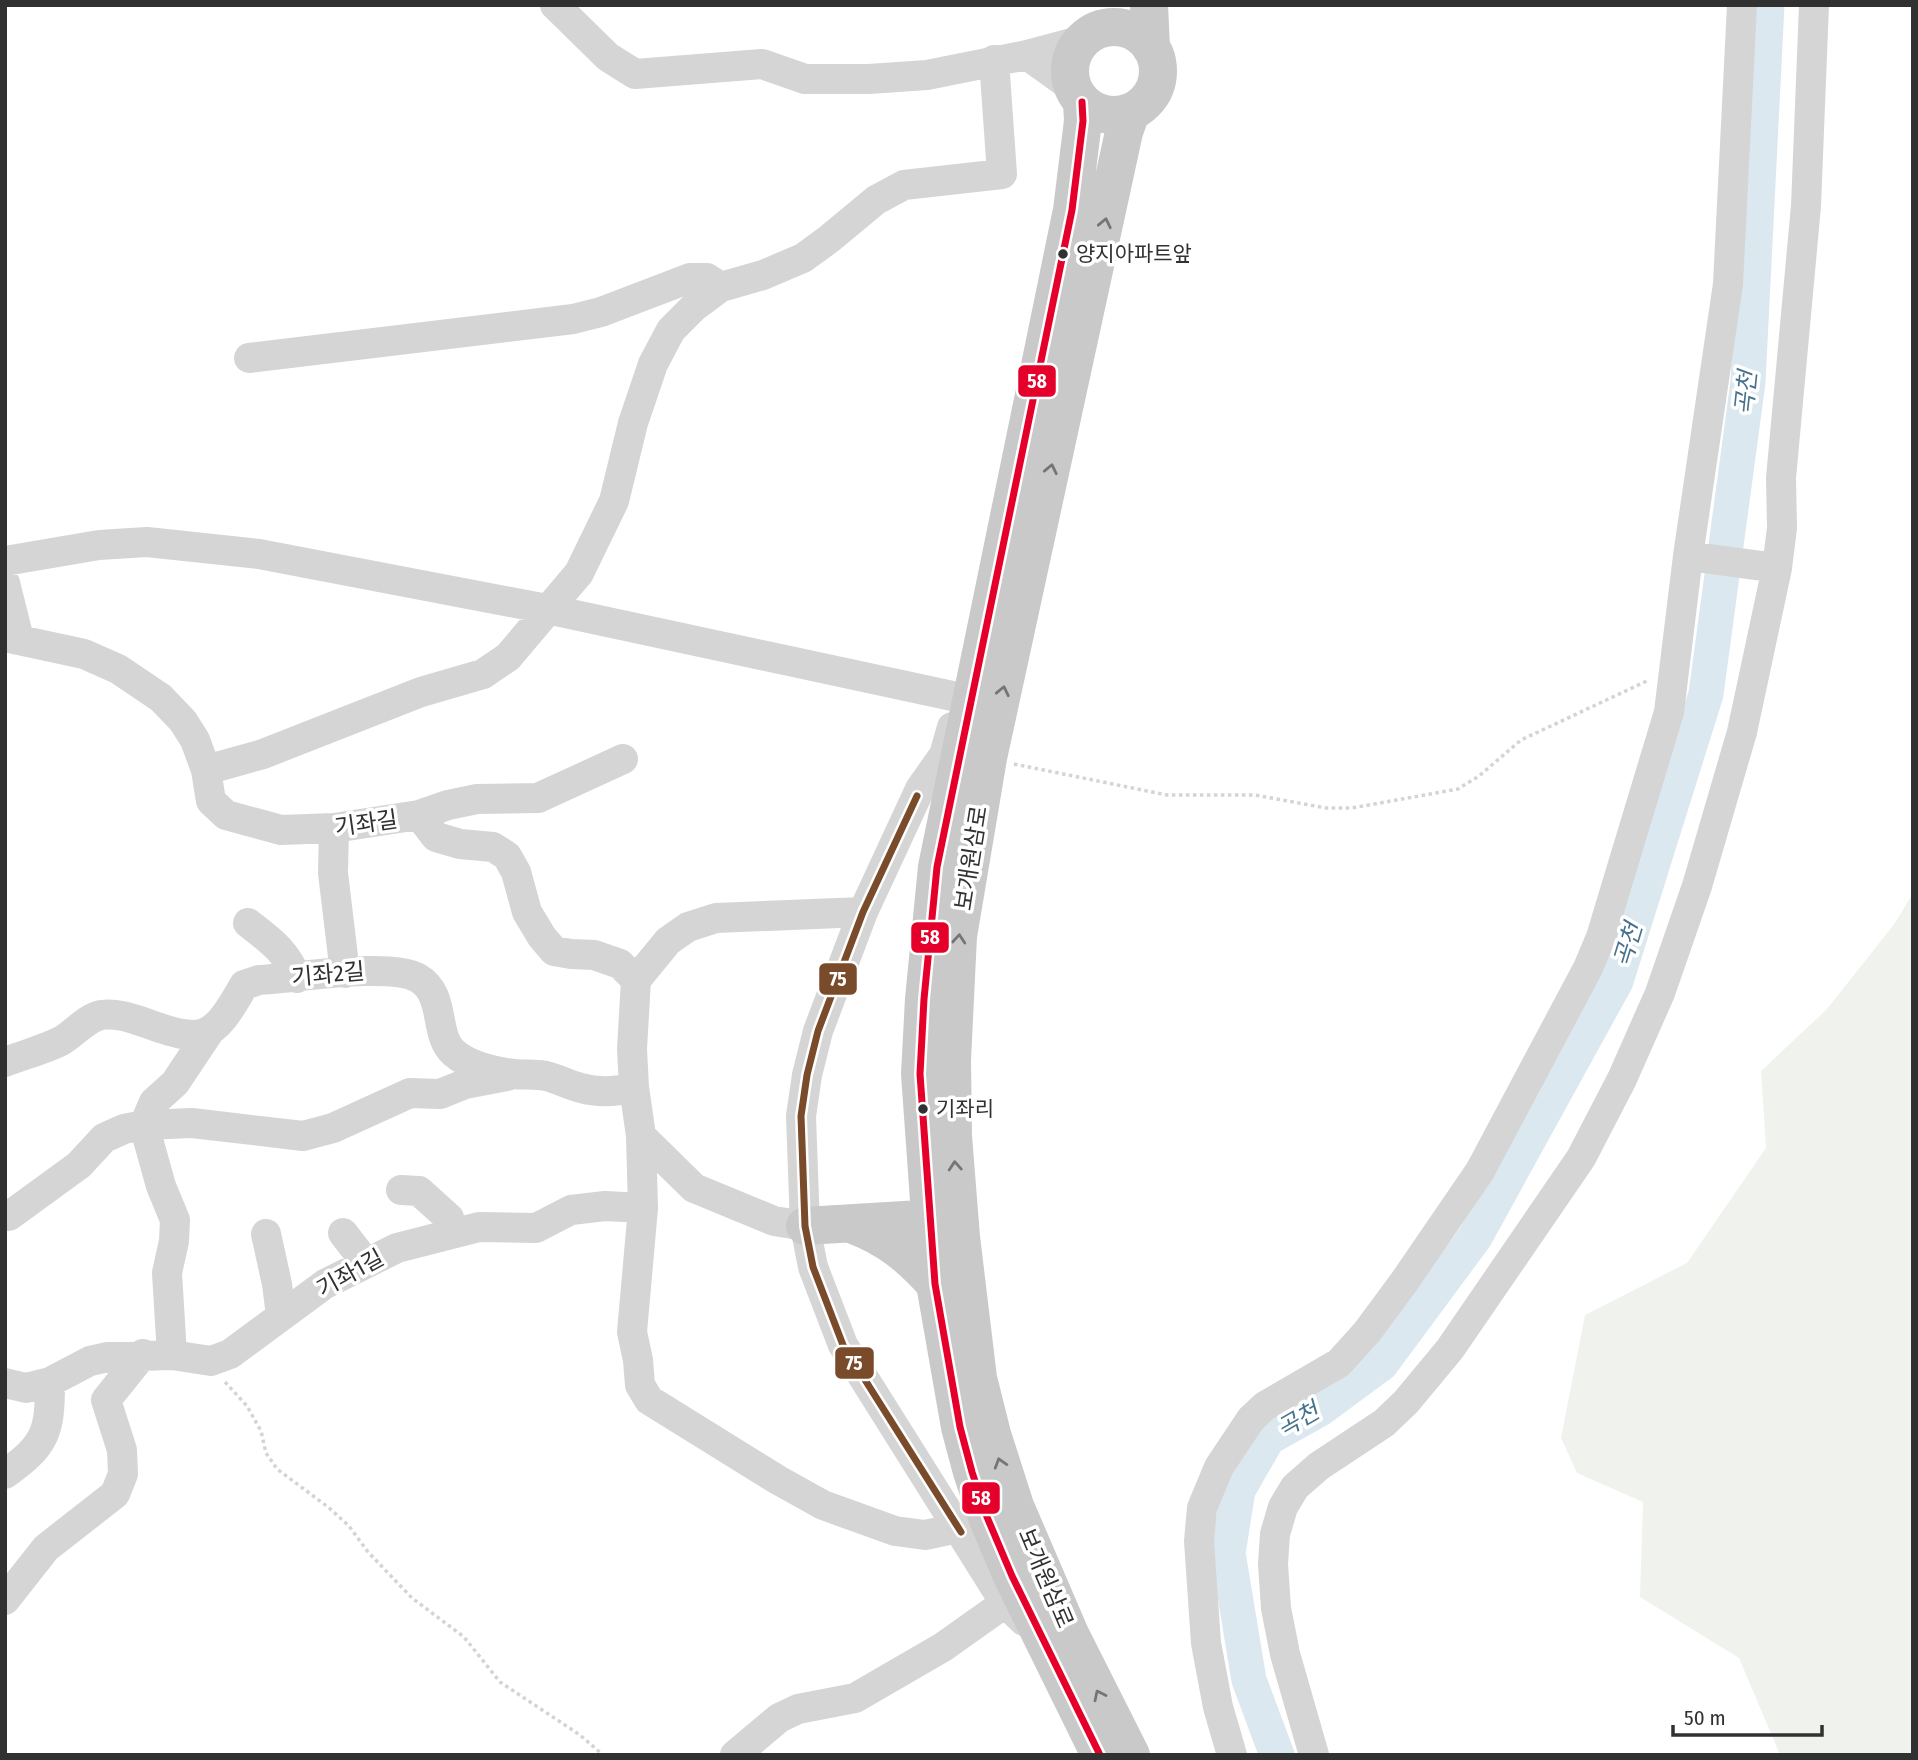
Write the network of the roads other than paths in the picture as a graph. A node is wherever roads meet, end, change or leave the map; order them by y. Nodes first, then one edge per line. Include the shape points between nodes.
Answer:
1 (555, 5) edge
2 (1149, 5) edge
3 (1741, 5) edge
4 (1814, 5) edge
5 (1096, 25) edge
6 (1151, 48) junction
7 (1027, 55) junction
8 (994, 60) junction
9 (1077, 95) junction
10 (1131, 112) junction
11 (721, 287) junction
12 (249, 358) dead end
13 (1688, 556) junction
14 (5, 561) edge
15 (1777, 568) junction
16 (5, 583) edge
17 (547, 609) junction
18 (12, 638) edge
19 (964, 698) junction
20 (623, 759) dead end
21 (206, 770) junction
22 (419, 815) junction
23 (334, 828) junction
24 (863, 912) junction
25 (248, 923) dead end
26 (345, 974) junction
27 (297, 978) junction
28 (636, 980) junction
29 (209, 1032) junction
30 (5, 1062) edge
31 (514, 1074) junction
32 (634, 1087) junction
33 (144, 1125) junction
34 (641, 1136) junction
35 (925, 1144) junction
36 (401, 1190) dead end
37 (643, 1208) junction
38 (9, 1216) dead end
39 (944, 1217) junction
40 (851, 1224) junction
41 (805, 1226) junction
42 (343, 1233) dead end
43 (449, 1233) junction
44 (266, 1234) dead end
45 (366, 1263) junction
46 (935, 1284) junction
47 (281, 1316) junction
48 (158, 1355) junction
49 (50, 1382) junction
50 (5, 1383) edge
51 (5, 1474) edge
52 (958, 1528) junction
53 (5, 1600) edge
54 (1005, 1603) junction
55 (1041, 1638) junction
56 (734, 1755) edge
57 (1100, 1755) edge
58 (1131, 1755) edge
59 (1232, 1755) edge
60 (1314, 1755) edge

1 - 8 street via 608,57 635,74 762,64 805,79 869,79 927,75
2 - 6 main road, 보개원삼로
3 - 13 street via 1728,284
4 - 15 street via 1806,206
5 - 6 main road via 1129,30
5 - 7 street
5 - 9 main road, 보개원삼로 via 1072,58 1070,78
6 - 10 main road, 보개원삼로 via 1156,84 1146,101
7 - 8 street
7 - 9 street
8 - 11 street via 1002,174 904,185 876,200 803,258
9 - 10 main road via 1102,114
9 - 19 main road, 보개원삼로 via 1083,121 1072,210
39 -> 10 main road, 보개원삼로 via 953,1136 958,936 988,758
11 - 12 street via 707,278 690,278 573,318
11 - 17 street via 694,307 665,341 633,423 614,501 579,573
13 - 15 street
13 - 59 street via 1669,712 1588,968 1480,1171 1404,1282 1339,1363 1251,1419 1219,1467 1202,1508 1199,1541 1206,1643
14 - 17 street via 99,545 197,546
15 - 60 street via 1742,732 1697,886 1660,993 1581,1158 1450,1349 1415,1392 1384,1423 1319,1466 1295,1487 1283,1507 1275,1534 1276,1608
16 - 18 street
17 - 19 street
17 - 21 street via 508,657 483,674 421,692 263,754
18 - 21 street, 기좌길 via 95,659 161,698 195,740
19 - 24 street, 보개원삼로 via 944,755 920,789
19 - 35 main road, 보개원삼로 via 930,932 920,1074
20 - 22 street via 538,798 477,799
21 - 23 street, 기좌길 via 211,801 226,815 281,830
22 - 23 street, 기좌길
22 - 28 street, 기좌길 via 436,838 493,847 507,856 527,912 554,951 594,955 620,964
23 - 26 street via 333,873
24 - 28 street via 716,918 688,927 668,941
24 - 41 street, 보개원삼로 via 822,1019 807,1075 801,1116
25 - 27 street via 289,958
26 - 27 street, 기좌2길
26 - 31 street, 기좌2길 via 381,969 420,979 434,998 442,1034 453,1052 484,1068
27 - 29 street, 기좌2길 via 244,985
28 - 32 street
29 - 30 street via 194,1036 119,1014 97,1016 62,1041
29 - 33 street, 기좌2길 via 175,1083 154,1102
31 - 32 street, 기좌2길 via 545,1076 582,1089 614,1092
31 - 33 street via 440,1094 410,1093 333,1128 303,1136 192,1123
32 - 34 street
33 - 38 street via 104,1138 79,1165
33 - 48 street via 175,1220
34 - 37 street
34 - 41 street via 694,1188 774,1221
35 - 39 main road, 보개원삼로
35 - 40 main road via 895,1197
36 - 43 street via 419,1191 449,1218
37 - 43 street, 기좌1길 via 571,1210 536,1228 479,1227
37 - 52 street via 632,1332 640,1385 649,1400 823,1505 895,1531 925,1535
39 - 40 main road
39 - 46 main road, 보개원삼로
58 -> 39 main road, 보개원삼로 via 1070,1634 1014,1506 978,1378
40 - 41 main road
40 - 46 main road via 899,1248
41 - 52 street, 보개원삼로 via 813,1267 843,1345
42 - 45 street
43 - 45 street, 기좌1길 via 397,1248
44 - 47 street
45 - 47 street, 기좌1길 via 325,1284
46 - 55 main road, 보개원삼로 via 972,1472
47 - 48 street, 기좌1길 via 230,1354 211,1361
48 - 49 street via 90,1360
48 - 53 street via 106,1400 122,1450 123,1474 115,1494 46,1548
49 - 50 street via 26,1388
49 - 51 street via 50,1416 44,1434 30,1457
52 - 54 street, 보개원삼로
54 - 55 street, 보개원삼로
54 - 56 street via 943,1647 855,1698 779,1718
55 - 57 main road, 보개원삼로

